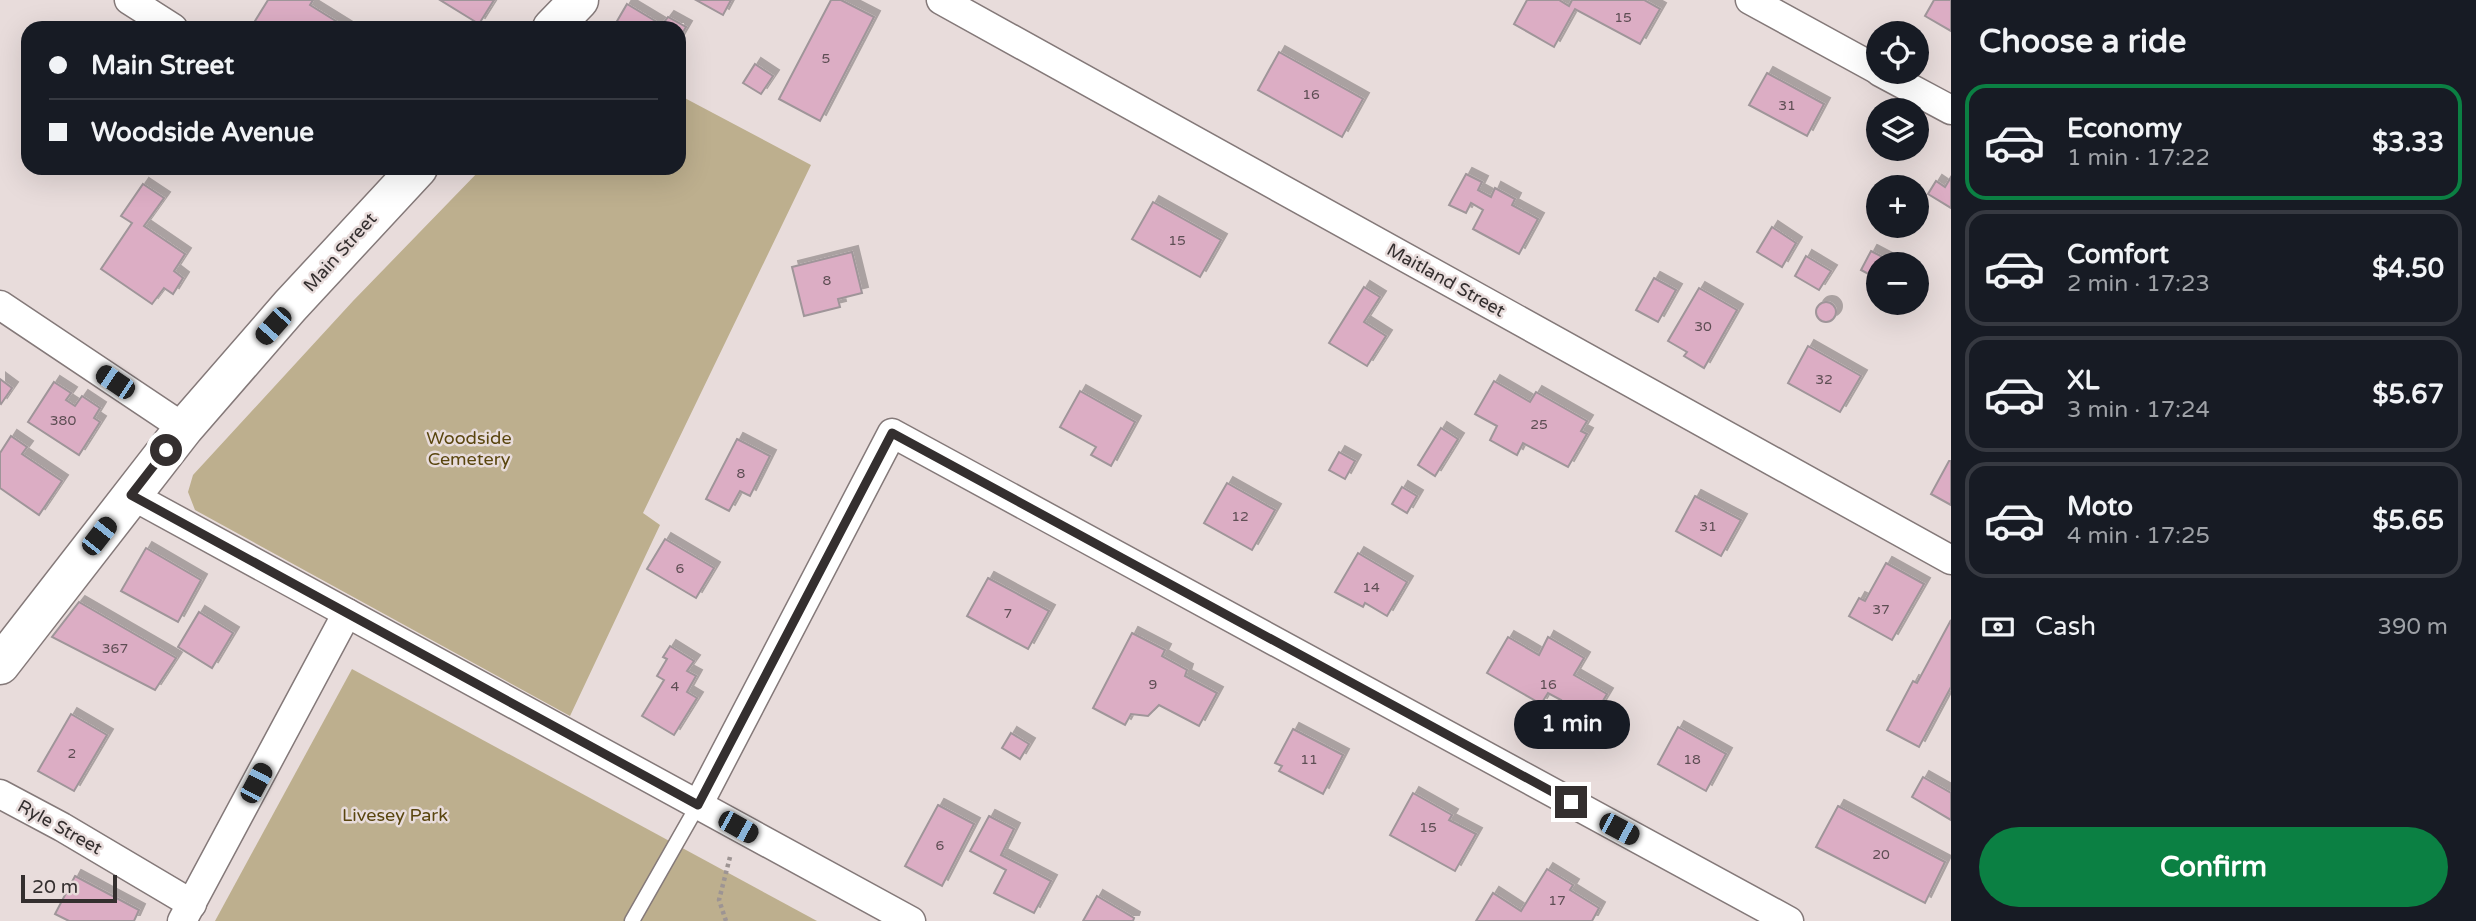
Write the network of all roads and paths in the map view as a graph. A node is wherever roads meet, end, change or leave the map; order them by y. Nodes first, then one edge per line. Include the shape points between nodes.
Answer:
1 (128, 0) edge
2 (579, 0) edge
3 (941, 0) edge
4 (1750, 0) edge
5 (162, 21) edge
6 (559, 21) edge
7 (1866, 64) edge
8 (1903, 84) edge
9 (1951, 110) edge
10 (405, 175) edge
11 (0, 305) edge
12 (184, 428) junction
13 (131, 495) junction
14 (1951, 560) edge
15 (347, 613) junction
16 (0, 665) edge
17 (0, 794) edge
18 (708, 810) junction
19 (187, 912) edge
20 (632, 921) edge
21 (725, 921) edge
22 (911, 921) edge
23 (1789, 921) edge

1 - 5 street
2 - 6 main road
3 - 14 street, Maitland Street
4 - 7 street
8 - 9 street
10 - 12 main road, Main Street
11 - 12 street
12 - 13 main road, Main Street
13 - 15 street
13 - 16 main road, Main Street
15 - 18 street
15 - 19 street
17 - 19 street, Ryle Street via 94,846
18 - 20 lane
18 - 21 path via 707,843 730,858 719,900
18 - 22 street
18 - 23 street via 892,433

